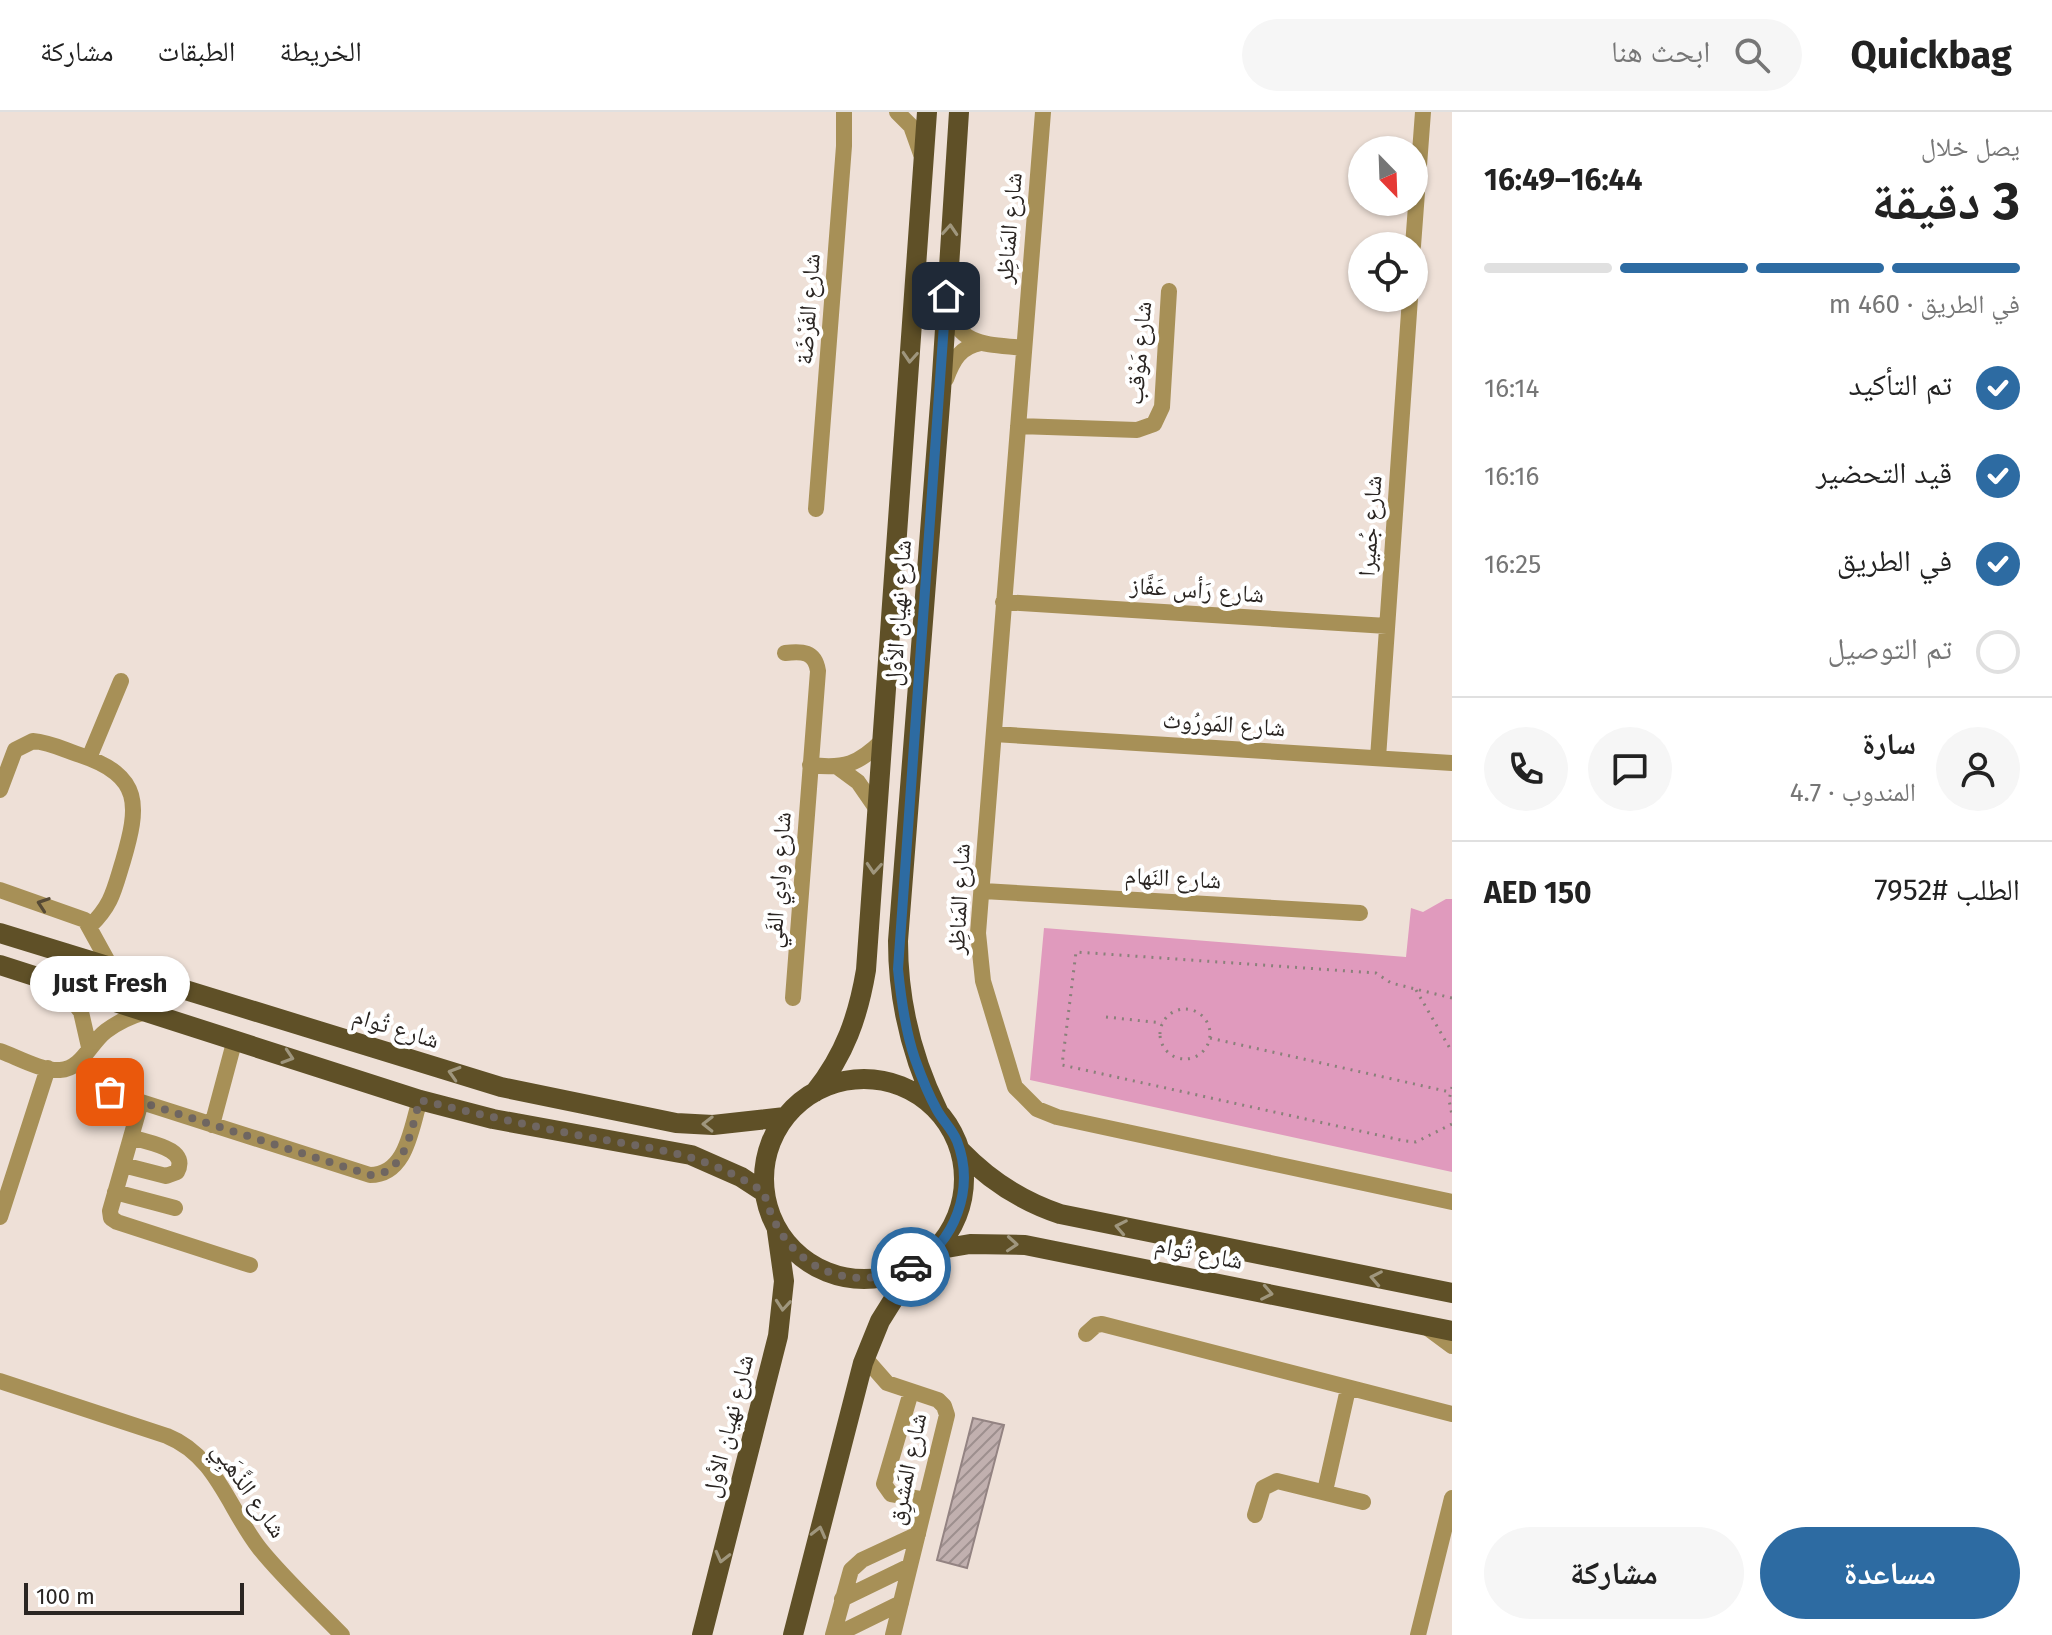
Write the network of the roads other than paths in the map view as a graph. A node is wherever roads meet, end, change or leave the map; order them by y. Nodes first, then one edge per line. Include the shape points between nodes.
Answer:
1 (844, 112) edge
2 (897, 112) edge
3 (927, 112) edge
4 (959, 112) edge
5 (1043, 112) edge
6 (1423, 112) edge
7 (923, 163) junction
8 (1414, 232) edge
9 (1169, 291) dead end
10 (946, 296) junction
11 (1409, 312) edge
12 (981, 343) junction
13 (1024, 348) junction
14 (941, 391) junction
15 (1018, 426) junction
16 (816, 509) dead end
17 (1003, 602) junction
18 (1387, 626) junction
19 (785, 653) dead end
20 (121, 681) dead end
21 (994, 734) junction
22 (883, 740) junction
23 (89, 758) junction
24 (1378, 758) junction
25 (1452, 763) edge
26 (810, 765) junction
27 (839, 768) junction
28 (0, 790) edge
29 (878, 811) junction
30 (0, 890) edge
31 (983, 891) junction
32 (1360, 913) dead end
33 (90, 926) junction
34 (0, 933) edge
35 (0, 965) edge
36 (112, 969) junction
37 (60, 984) junction
38 (793, 998) dead end
39 (145, 1012) junction
40 (235, 1039) junction
41 (89, 1047) junction
42 (0, 1051) edge
43 (48, 1068) junction
44 (110, 1092) dead end
45 (815, 1092) junction
46 (420, 1100) junction
47 (141, 1102) junction
48 (938, 1111) junction
49 (785, 1117) junction
50 (212, 1125) junction
51 (131, 1137) junction
52 (961, 1151) junction
53 (123, 1165) junction
54 (115, 1192) junction
55 (764, 1192) junction
56 (1452, 1202) edge
57 (175, 1208) dead end
58 (0, 1217) edge
59 (777, 1228) junction
60 (935, 1250) junction
61 (250, 1265) dead end
62 (915, 1265) junction
63 (1452, 1293) edge
64 (1424, 1325) junction
65 (1452, 1331) edge
66 (1086, 1334) dead end
67 (1452, 1346) edge
68 (865, 1358) junction
69 (0, 1381) edge
70 (1348, 1389) junction
71 (911, 1392) junction
72 (1452, 1414) edge
73 (1325, 1491) junction
74 (1452, 1498) edge
75 (926, 1500) junction
76 (1363, 1502) dead end
77 (1255, 1515) dead end
78 (918, 1534) junction
79 (910, 1566) junction
80 (842, 1599) junction
81 (901, 1603) junction
82 (342, 1635) edge
83 (702, 1635) edge
84 (793, 1635) edge
85 (834, 1635) edge
86 (893, 1635) edge
87 (1418, 1635) edge

1 - 16 street, شارع الفَرْضَة
2 - 7 street via 914,132
3 - 7 main road, شارع نهيان الأول
10 -> 4 main road, شارع نهيان الأول
5 - 13 street, شارع المَناظِر
6 - 8 street
7 -> 22 main road, شارع نهيان الأول
9 - 15 street, شارع مَوْقب via 1162,407 1154,424 1137,430
10 - 12 street via 958,330
10 - 14 main road, شارع نهيان الأول
11 - 18 street, شارع جُميرا
12 - 13 street
12 - 14 street via 955,358
13 - 15 street, شارع المَناظِر
14 - 48 main road, شارع نهيان الأول via 898,955 906,1028
15 - 17 street, شارع المَناظِر
17 - 18 street, شارع رَأس عَفَّاز
17 - 21 street, شارع المَناظِر
18 - 24 street, شارع جُميرا
19 - 26 street, شارع وادِي الفَي via 806,653 818,666
20 - 23 street
21 - 24 street, شارع المَورُوث
21 - 31 street, شارع المَناظِر
22 - 27 street
22 - 29 main road, شارع نهيان الأول
23 - 28 street via 40,741 26,742 12,756
23 - 33 street via 119,775 131,797 135,822 112,900
24 - 25 street, شارع المَورُوث
26 - 27 street
26 - 38 street, شارع وادِي الفَي
27 - 29 street via 866,791
29 -> 45 main road, شارع نهيان الأول via 862,997 845,1048
33 -> 30 street via 81,917
31 - 32 street, شارع النَهام
31 - 56 street, شارع المَناظِر via 978,949 983,981 1015,1087 1037,1109
33 - 36 street
34 - 36 main road, شارع تُوام
35 - 37 main road
49 -> 36 main road, شارع تُوام via 713,1125 676,1123 501,1087
37 - 39 main road
37 - 41 street via 81,1012
39 - 40 main road
39 - 41 street via 114,1025
40 -> 46 main road
40 - 50 street
41 - 43 street via 71,1067
42 - 43 street
43 - 58 street
44 - 47 street
45 - 48 main road via 846,1081 880,1081 911,1091
45 - 49 main road
46 - 50 street via 398,1162 377,1175
46 - 55 main road via 493,1119 691,1155
47 - 50 street
47 - 51 street
48 - 52 main road
49 - 55 main road via 768,1153
51 - 53 street
51 - 53 street via 173,1151 180,1165 166,1176
52 - 60 main road via 959,1211
63 -> 52 main road, شارع تُوام via 1060,1214 1016,1196
53 - 54 street
54 - 57 street
54 - 61 street via 110,1211 114,1221
55 - 59 main road
59 - 62 main road via 808,1262 842,1277 879,1278
59 -> 83 main road, شارع نهيان الأول via 784,1281 778,1336
60 - 62 main road
60 -> 64 main road, شارع تُوام via 970,1244 1025,1245
62 - 68 main road via 885,1312
64 - 65 main road, شارع تُوام
64 - 67 street
66 - 70 street via 1102,1324
68 - 71 street, شارع المَشرِق via 880,1378
84 -> 68 main road
69 - 82 street, شارع الذَّهَبِي via 192,1449 263,1552
70 - 72 street
70 - 73 street
71 - 75 street, شارع المَشرِق via 938,1400 947,1415
71 - 75 street via 884,1484 891,1494
73 - 76 street
73 - 77 street via 1277,1481 1263,1488
74 - 87 street
75 - 78 street, شارع المَشرِق
78 - 79 street, شارع المَشرِق
78 - 80 street via 856,1564
79 - 80 street
79 - 81 street, شارع المَشرِق
80 - 85 street
81 - 85 street
81 - 86 street, شارع المَشرِق

